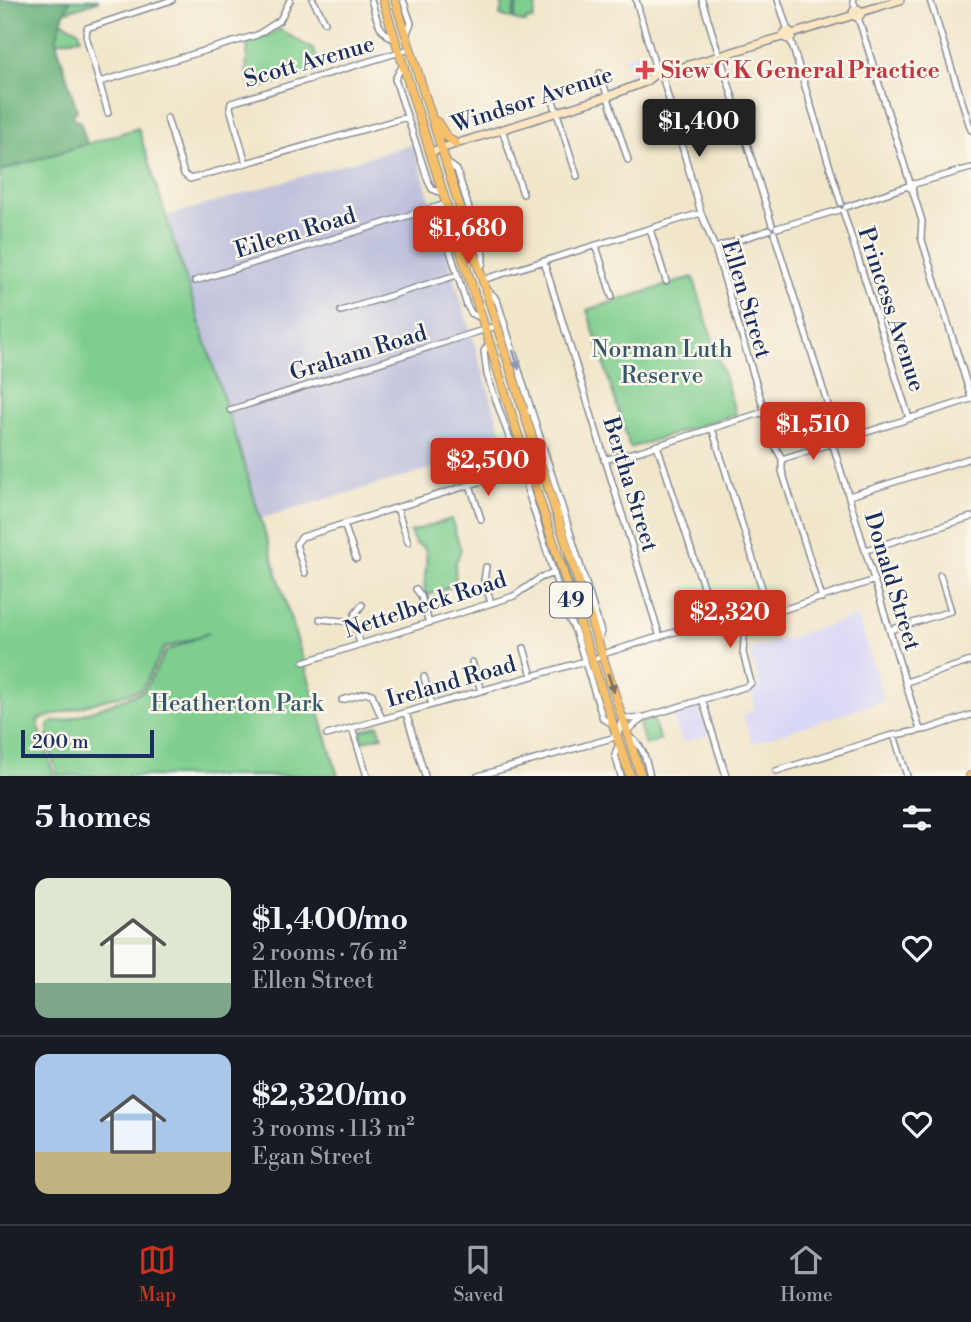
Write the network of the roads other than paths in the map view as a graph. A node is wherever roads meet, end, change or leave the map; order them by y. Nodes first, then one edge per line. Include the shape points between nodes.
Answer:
1 (172, 0) edge
2 (290, 0) edge
3 (313, 0) edge
4 (371, 0) edge
5 (383, 0) edge
6 (395, 0) edge
7 (403, 0) edge
8 (636, 0) edge
9 (702, 0) edge
10 (778, 0) edge
11 (853, 0) edge
12 (900, 0) edge
13 (930, 0) edge
14 (857, 13) junction
15 (326, 22) dead end
16 (408, 31) junction
17 (789, 35) junction
18 (395, 40) junction
19 (410, 49) junction
20 (399, 53) junction
21 (719, 56) junction
22 (403, 65) junction
23 (600, 73) dead end
24 (659, 75) junction
25 (100, 82) junction
26 (548, 88) dead end
27 (606, 97) junction
28 (221, 102) dead end
29 (231, 104) junction
30 (429, 107) junction
31 (108, 113) dead end
32 (556, 113) junction
33 (407, 117) junction
34 (167, 118) dead end
35 (422, 125) junction
36 (502, 129) junction
37 (971, 130) edge
38 (416, 143) junction
39 (456, 144) junction
40 (441, 148) junction
41 (430, 152) junction
42 (628, 160) dead end
43 (246, 163) junction
44 (971, 168) edge
45 (577, 176) dead end
46 (911, 185) junction
47 (442, 193) junction
48 (523, 194) dead end
49 (446, 204) junction
50 (842, 208) junction
51 (701, 213) junction
52 (449, 214) junction
53 (650, 229) junction
54 (773, 229) junction
55 (596, 246) junction
56 (715, 247) junction
57 (544, 262) junction
58 (457, 275) junction
59 (482, 280) junction
60 (195, 281) dead end
61 (666, 281) dead end
62 (485, 289) junction
63 (612, 297) dead end
64 (341, 311) dead end
65 (479, 317) junction
66 (496, 326) junction
67 (485, 330) junction
68 (490, 344) junction
69 (971, 398) edge
70 (230, 410) dead end
71 (528, 412) junction
72 (764, 412) junction
73 (909, 418) junction
74 (712, 428) junction
75 (530, 431) junction
76 (518, 435) junction
77 (839, 440) junction
78 (832, 442) junction
79 (657, 445) junction
80 (522, 447) junction
81 (971, 458) edge
82 (782, 459) junction
83 (604, 460) junction
84 (540, 463) junction
85 (530, 471) junction
86 (470, 485) junction
87 (849, 496) junction
88 (554, 507) junction
89 (397, 508) junction
90 (565, 516) junction
91 (971, 517) edge
92 (481, 520) dead end
93 (344, 524) junction
94 (552, 540) junction
95 (408, 542) dead end
96 (866, 550) junction
97 (548, 554) junction
98 (355, 559) dead end
99 (486, 566) dead end
100 (305, 573) dead end
101 (554, 573) junction
102 (940, 576) dead end
103 (875, 580) junction
104 (416, 589) dead end
105 (822, 598) junction
106 (491, 603) junction
107 (362, 605) dead end
108 (770, 614) junction
109 (746, 615) junction
110 (320, 619) dead end
111 (714, 620) junction
112 (354, 622) junction
113 (429, 623) junction
114 (890, 630) junction
115 (660, 637) junction
116 (360, 644) junction
117 (598, 644) junction
118 (524, 648) dead end
119 (601, 655) junction
120 (588, 661) junction
121 (971, 661) edge
122 (304, 662) dead end
123 (472, 662) dead end
124 (532, 676) junction
125 (424, 677) dead end
126 (906, 682) junction
127 (481, 691) junction
128 (702, 699) junction
129 (342, 700) dead end
130 (432, 705) junction
131 (406, 713) junction
132 (971, 715) edge
133 (622, 717) junction
134 (645, 717) junction
135 (382, 719) junction
136 (352, 728) junction
137 (920, 730) junction
138 (628, 734) junction
139 (327, 735) dead end
140 (616, 735) junction
141 (894, 735) junction
142 (620, 744) junction
143 (776, 771) dead end
144 (367, 776) edge
145 (425, 776) edge
146 (478, 776) edge
147 (621, 776) edge
148 (630, 776) edge
149 (641, 776) edge
150 (650, 776) edge
151 (726, 776) edge
152 (907, 776) edge

1 - 25 street via 87,27
2 - 25 street via 280,20 257,35
3 - 15 street
4 - 18 street via 380,28
5 - 18 main road, 49
6 - 16 main road, 49
7 - 16 street
8 - 24 street, Ellen Street
9 - 21 street
10 - 17 street, Princess Avenue
11 - 14 street
12 - 14 street, Windsor Avenue
13 - 37 street
14 - 17 street, Windsor Avenue
14 - 46 street
16 - 19 main road, 49
17 - 21 street, Windsor Avenue
17 - 50 street, Princess Avenue
18 - 20 main road, 49
19 - 20 street, Scott Avenue
19 - 30 main road, 49
20 - 22 main road, 49
20 - 29 street, Scott Avenue
21 - 24 street, Windsor Avenue
21 - 54 street
22 - 33 street via 395,79
22 - 35 main road, 49
23 - 27 street
24 - 27 street, Windsor Avenue
24 - 51 street, Ellen Street
25 - 31 street
26 - 32 street
27 - 32 street, Windsor Avenue
27 - 42 street
28 - 29 street, Scott Avenue
29 - 43 street, Scott Avenue
30 - 39 main road
30 - 40 main road, 49
32 - 36 street, Windsor Avenue
32 - 45 street
33 - 38 street
33 - 43 street
34 - 43 street via 187,177
35 - 38 street
35 - 41 main road, 49
36 - 39 street, Windsor Avenue
36 - 48 street
38 - 47 street via 432,189
39 - 40 street, Windsor Avenue
40 - 41 street, Windsor Avenue
40 - 59 main road, 49
41 - 47 main road, 49
44 - 46 street
46 - 50 street
46 - 69 street via 922,221 921,237
47 - 49 main road, 49
49 - 52 main road, 49
49 - 60 street, Eileen Road
50 - 54 street
50 - 73 street, Princess Avenue
51 - 53 street
51 - 56 street, Ellen Street
52 - 58 street via 444,231
52 - 65 main road, 49
53 - 55 street
53 - 61 street
54 - 56 street
54 - 77 street
55 - 57 street
55 - 63 street
56 - 72 street, Ellen Street
57 - 59 street
57 - 83 street, Bertha Street
58 - 64 street
58 - 65 street via 467,306
59 - 62 main road, 49
62 - 66 main road, 49
62 -> 71 street via 498,303
65 - 67 main road, 49
66 - 67 street, Graham Road
66 - 71 main road, 49
67 - 68 main road, 49
67 - 70 street, Graham Road
68 - 76 main road, 49
68 - 80 street via 484,351 487,374 509,437
69 - 73 street
71 - 75 main road, 49
71 - 90 street
72 - 74 street
72 - 82 street, Ellen Street
73 - 77 street
74 - 79 street
74 - 108 street
75 - 76 main road
75 - 84 main road, 49
76 - 80 main road, 49
77 - 78 street
78 - 82 street
78 - 87 street, Donald Street
79 - 83 street
79 - 111 street
80 - 85 main road, 49
81 - 87 street
82 - 105 street, Ellen Street
83 - 115 street, Bertha Street
84 - 85 street
84 - 88 main road, 49
85 - 86 street
85 - 94 main road, 49
85 - 97 street via 528,492
86 - 89 street
86 - 92 street
87 - 96 street, Donald Street
88 - 90 street
88 - 117 main road, 49
89 - 93 street
89 - 95 street
90 - 117 street via 601,634
91 - 96 street
93 - 98 street
93 - 100 street via 298,540
94 - 97 street
94 - 120 main road, 49
96 - 103 street, Donald Street
97 - 101 street
99 - 106 street via 484,580
101 - 106 street, Nettelbeck Road
101 - 120 street
102 - 114 street via 951,611
103 - 105 street, Ireland Road
103 - 114 street, Donald Street
104 - 113 street
105 - 108 street, Ireland Road
106 - 113 street, Nettelbeck Road
107 - 112 street
108 - 109 street, Ireland Road
109 - 111 street, Ireland Road
109 - 128 street via 743,653 751,683
110 - 112 street
111 - 115 street, Ireland Road
112 - 116 street
113 - 116 street, Nettelbeck Road
114 - 126 street, Donald Street
115 - 119 street, Ireland Road
116 - 122 street, Nettelbeck Road
117 - 119 main road, 49
118 - 124 street
119 - 120 street, Ireland Road
119 -> 133 main road, 49
120 - 124 street, Ireland Road
120 - 140 main road, 49
121 - 126 street
123 - 127 street
124 - 127 street, Ireland Road
125 - 130 street
126 - 137 street, Donald Street
127 - 130 street, Ireland Road
128 - 134 street
128 - 151 street
129 - 135 street via 373,694
130 - 131 street, Ireland Road
131 - 135 street, Ireland Road
131 - 145 street
132 - 137 street
133 - 134 street
133 - 138 main road, 49
133 - 140 street
134 - 138 street
135 - 136 street, Ireland Road
136 - 139 street, Ireland Road
136 - 144 street
137 - 141 street
138 - 149 main road, 49
138 - 150 street via 641,748
140 - 142 main road, 49
140 - 146 street
141 - 143 street
141 - 152 street
142 - 147 street via 615,754
142 - 148 main road, 49

